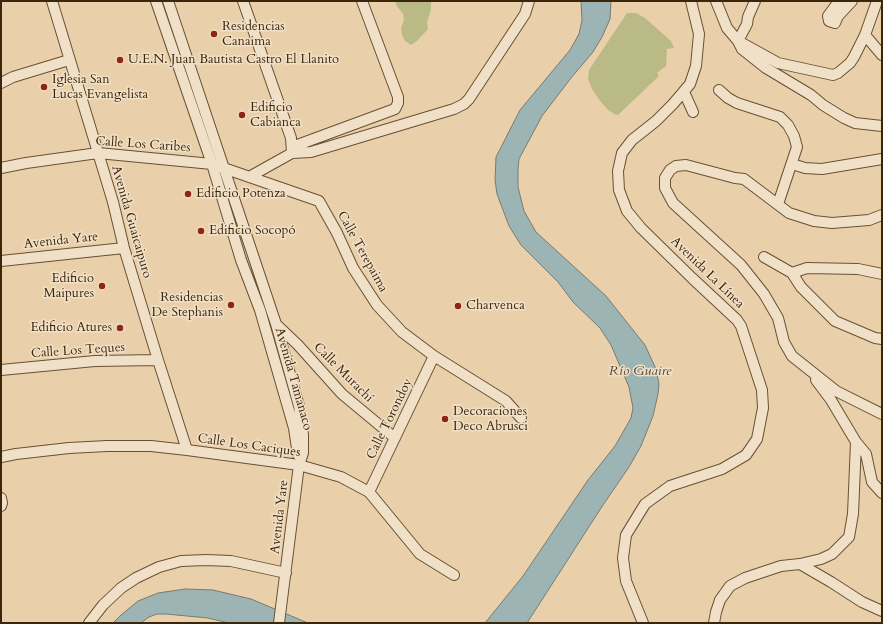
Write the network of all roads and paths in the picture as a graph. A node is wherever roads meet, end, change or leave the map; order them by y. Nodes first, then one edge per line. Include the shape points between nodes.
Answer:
1 (52, 1) edge
2 (156, 1) edge
3 (168, 1) edge
4 (243, 1) edge
5 (362, 1) edge
6 (528, 1) edge
7 (691, 1) edge
8 (716, 1) edge
9 (755, 1) edge
10 (839, 1) edge
11 (852, 1) edge
12 (877, 1) edge
13 (865, 35) junction
14 (738, 41) junction
15 (882, 55) edge
16 (69, 60) junction
17 (1, 84) edge
18 (719, 90) dead end
19 (684, 92) junction
20 (693, 112) dead end
21 (882, 126) edge
22 (292, 150) junction
23 (98, 153) junction
24 (882, 159) edge
25 (212, 164) junction
26 (792, 164) junction
27 (1, 168) edge
28 (224, 168) junction
29 (249, 177) junction
30 (778, 204) junction
31 (882, 215) edge
32 (124, 248) junction
33 (764, 257) dead end
34 (1, 261) edge
35 (792, 273) junction
36 (882, 274) edge
37 (276, 324) junction
38 (880, 341) edge
39 (434, 356) junction
40 (158, 360) junction
41 (1, 370) edge
42 (809, 370) junction
43 (882, 414) edge
44 (521, 418) dead end
45 (395, 438) junction
46 (856, 442) junction
47 (187, 450) junction
48 (1, 458) edge
49 (299, 465) junction
50 (369, 492) junction
51 (882, 493) edge
52 (1, 498) edge
53 (1, 506) edge
54 (800, 564) junction
55 (286, 573) junction
56 (454, 575) dead end
57 (882, 611) edge
58 (643, 621) edge
59 (89, 623) edge
60 (279, 623) edge
61 (714, 623) edge

1 - 16 street, Avenida Guaicaipuro
2 - 25 street, Avenida Tamanaco
3 - 28 street, Avenida Tamanaco
4 - 22 street via 291,138
5 - 22 street via 398,103 395,109
6 - 22 street via 525,14 464,104 311,152
7 - 19 street, Avenida La Línea via 699,34 698,47 696,66 690,84
8 - 14 street via 727,28
9 - 14 street
10 - 11 street via 828,16 830,21 835,23
12 - 13 street
13 - 14 street via 850,63 833,75 778,63
13 - 15 street
14 - 21 street via 742,49 766,68 844,118 855,123
16 - 17 street via 13,77
16 - 23 street, Avenida Guaicaipuro
18 - 26 street via 737,103 780,117 788,125 797,147
19 - 20 street
19 - 58 street, Avenida La Línea via 656,121 632,140 622,153 618,171 619,190 627,211 641,228 741,326 762,390 763,408 757,439 746,455 722,469 670,486 645,504 626,535 623,558 626,581
22 - 29 street
23 - 25 street, Calle Los Caribes
23 - 27 street, Calle Los Caribes
23 - 32 street, Avenida Guaicaipuro
24 - 26 street via 822,169
25 - 28 street, Calle Los Caribes
25 - 49 street, Avenida Tamanaco via 286,399 294,428
26 - 30 street
28 - 29 street, Calle Terepaima
28 - 37 street, Avenida Tamanaco
29 - 39 street, Calle Terepaima via 319,201 353,268 377,305 402,332
30 - 31 street via 789,213 832,223 869,220
30 - 42 street via 744,180 686,165 676,166 665,178 665,188 673,203 741,265 764,294 778,318 784,342 792,356
32 - 34 street, Avenida Yare
32 - 40 street, Avenida Guaicaipuro
33 - 35 street
35 - 36 street via 814,268 858,269
35 - 38 street via 801,287 835,321
37 - 45 street, Calle Murachí via 342,394
37 - 49 street, Avenida Tamanaco via 299,406 304,442
39 - 44 street, Calle Terepaima via 506,401
39 - 45 street, Calle Torondoy
40 - 41 street, Calle Los Teques via 95,361
40 - 47 street, Avenida Guaicaipuro
42 - 43 street via 836,391
42 - 46 street via 831,400
45 - 50 street, Calle Torondoy
46 - 51 street via 866,454 872,482
46 - 54 street via 853,514 849,537 832,554
47 - 48 street, Calle Los Caciques via 151,446 107,446 69,448
47 - 49 street, Calle Los Caciques
49 - 50 street, Calle Los Caciques via 341,477
49 - 55 street, Avenida Yare
50 - 56 street, Calle Los Caciques via 420,554
52 - 53 street
54 - 57 street via 862,602
54 - 61 street via 781,566 730,586 720,600
55 - 59 street via 231,561 181,561 159,567 120,588
55 - 60 street, Avenida Yare

